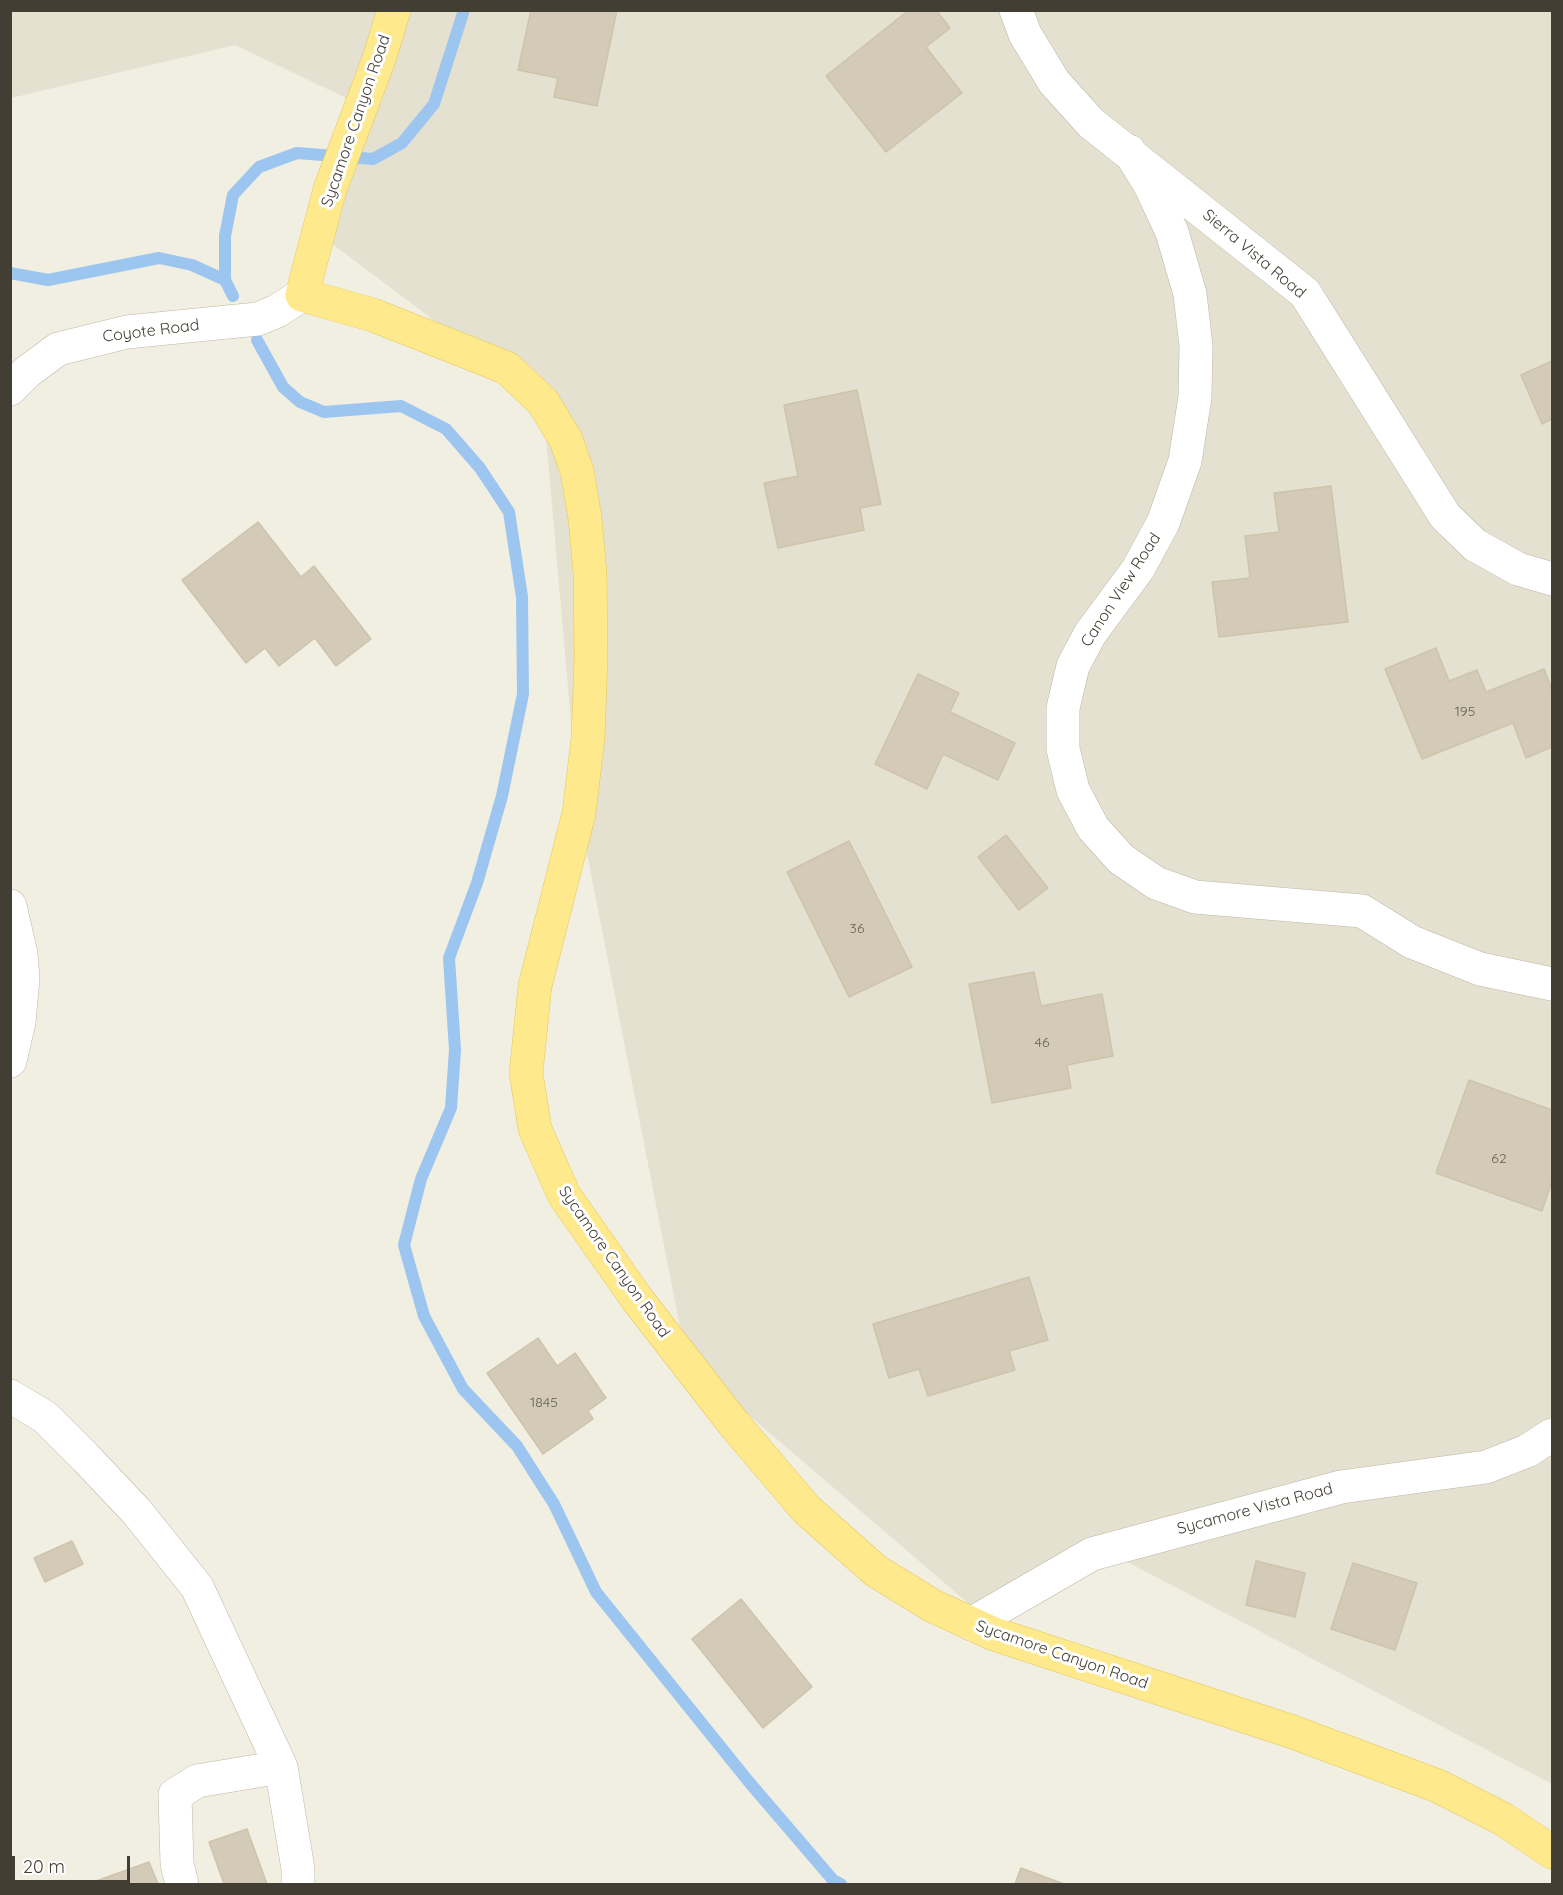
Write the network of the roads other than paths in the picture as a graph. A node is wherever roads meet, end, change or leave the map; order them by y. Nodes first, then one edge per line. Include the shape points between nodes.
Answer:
1 (394, 10) edge
2 (1017, 10) edge
3 (1129, 151) junction
4 (302, 295) junction
5 (10, 389) edge
6 (1552, 579) edge
7 (10, 906) edge
8 (1552, 984) edge
9 (10, 1061) edge
10 (10, 1396) edge
11 (1552, 1435) edge
12 (971, 1624) junction
13 (281, 1767) junction
14 (1552, 1852) edge
15 (182, 1884) edge
16 (298, 1884) edge

1 - 4 main road, Sycamore Canyon Road via 330,189
2 - 3 street, Sierra Vista Road via 1025,34 1054,82 1091,123
3 - 6 street, Sierra Vista Road via 1305,293 1445,516 1475,545 1518,569
3 - 8 street, Canon View Road via 1172,232 1190,294 1196,346 1195,397 1185,462 1163,523 1138,569 1090,634 1073,666 1063,708 1063,750 1073,790 1093,828 1121,859 1156,883 1195,897 1362,912 1412,942 1480,969
4 - 5 street, Coyote Road via 258,319 127,332 58,349
4 - 12 main road, Sycamore Canyon Road via 373,315 507,368 543,402 566,440 577,471 590,573 588,738 579,813 535,986 526,1073 535,1129 564,1196 637,1299 806,1509 876,1571
7 - 9 street via 23,978
10 - 13 street via 45,1418 85,1457 137,1512 197,1587
11 - 12 street, Sycamore Vista Road via 1527,1451 1486,1467 1341,1486 1092,1554
12 - 14 main road, Sycamore Canyon Road via 1372,1759 1469,1800
13 - 15 street via 197,1781 175,1795 177,1864
13 - 16 street

